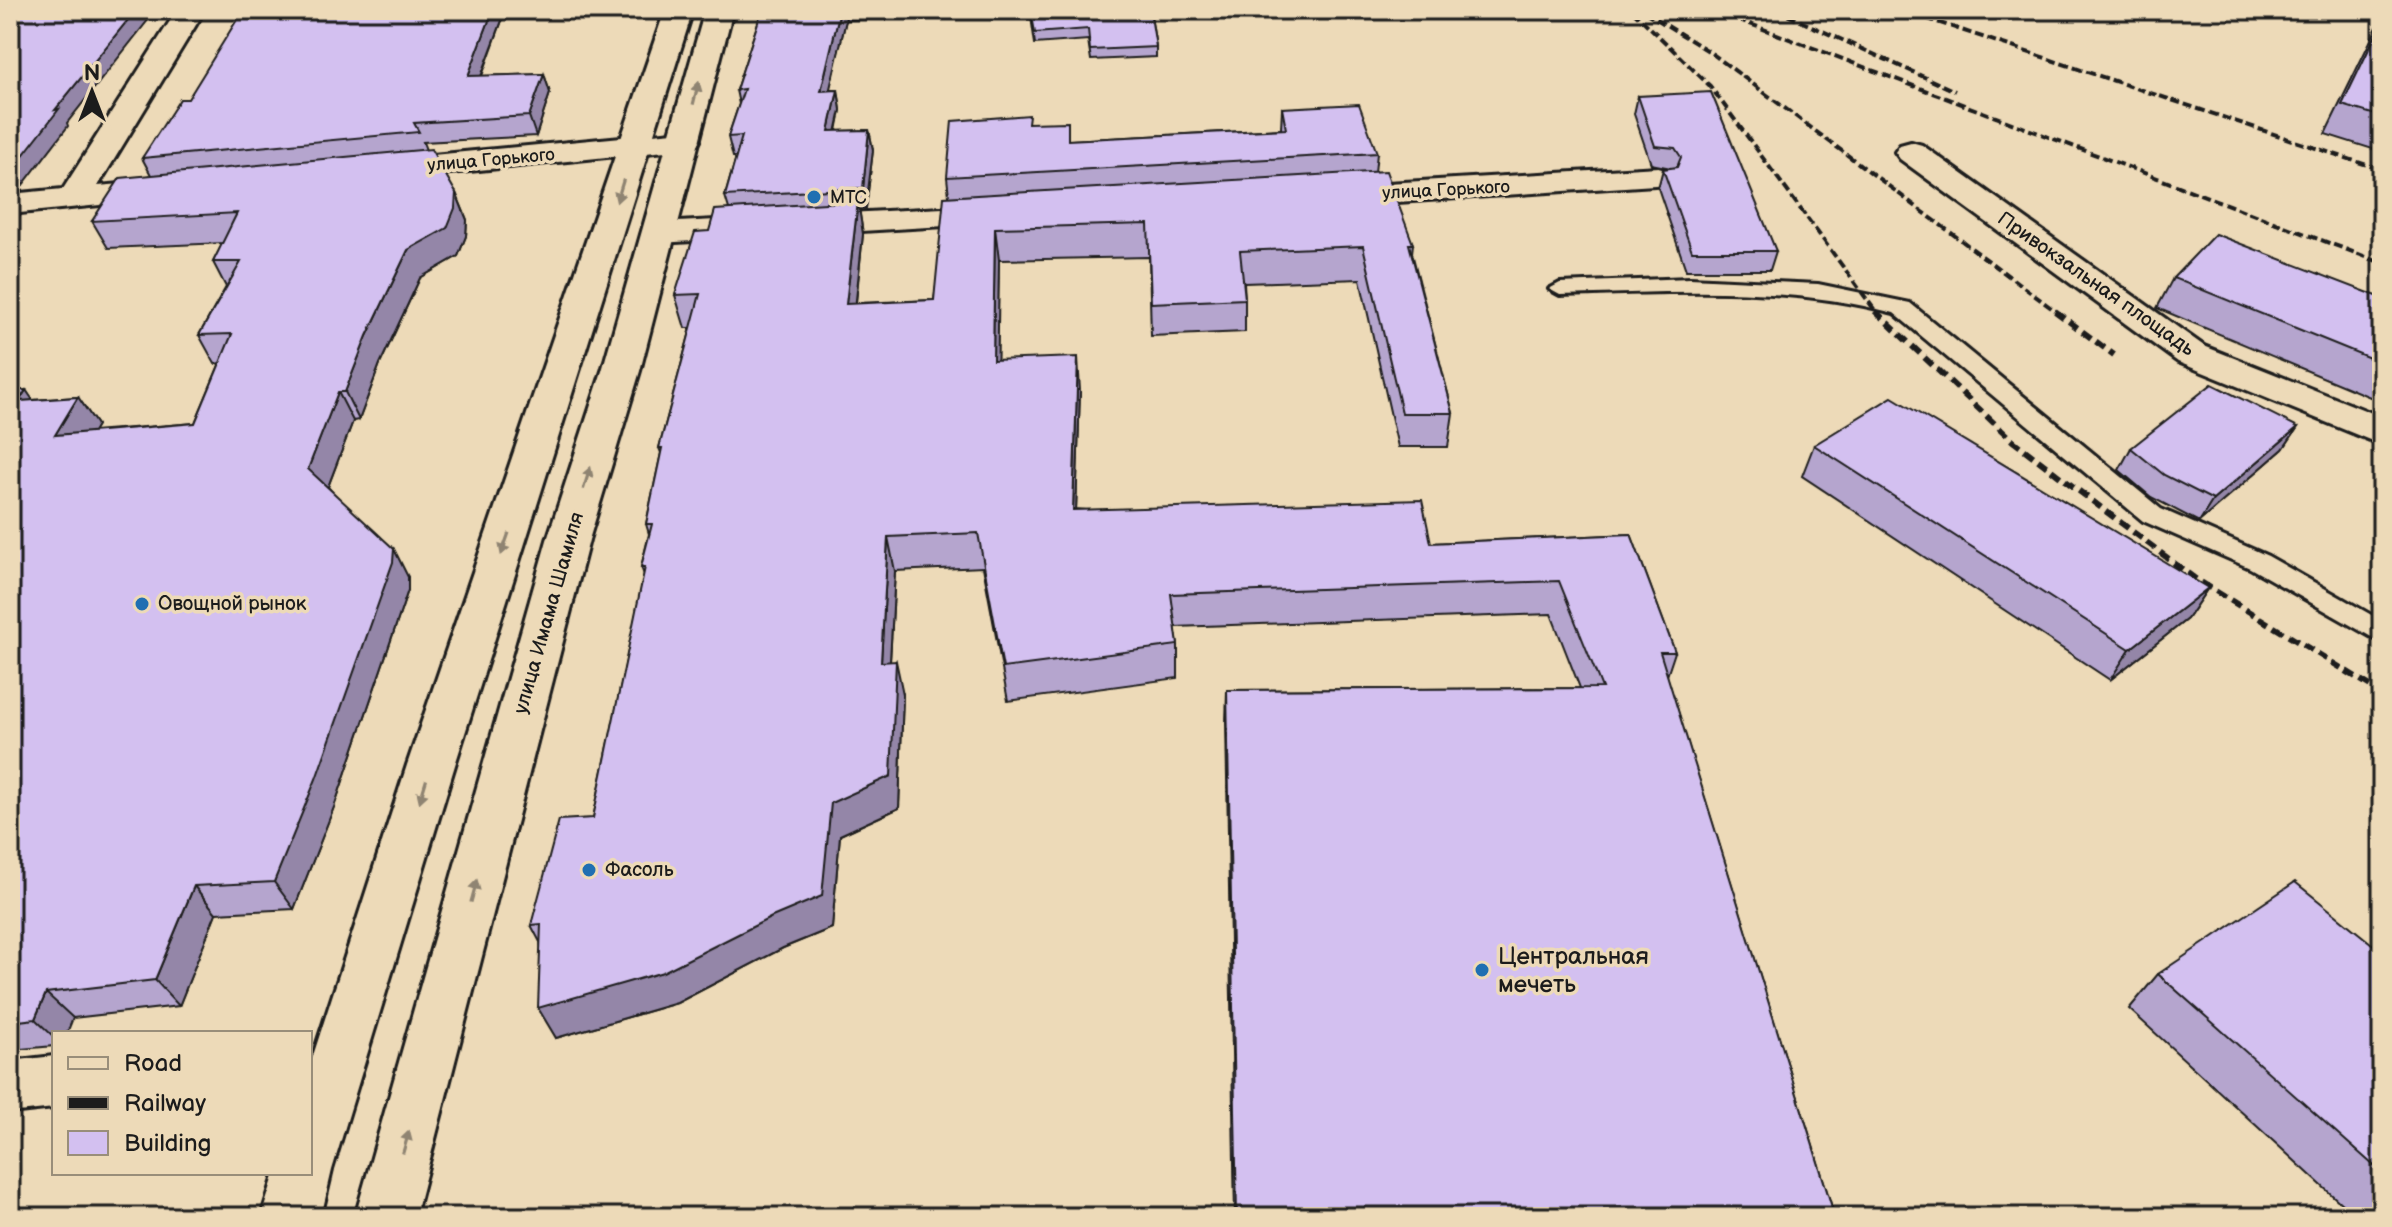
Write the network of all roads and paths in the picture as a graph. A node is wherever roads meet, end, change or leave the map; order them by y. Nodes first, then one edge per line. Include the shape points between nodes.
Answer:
1 (191, 10) edge
2 (679, 10) edge
3 (719, 10) edge
4 (684, 141) junction
5 (633, 146) junction
6 (1911, 152) dead end
7 (353, 173) edge
8 (1658, 177) dead end
9 (197, 188) edge
10 (1311, 198) edge
11 (73, 200) junction
12 (10, 204) edge
13 (1025, 213) edge
14 (659, 233) junction
15 (1560, 289) dead end
16 (2382, 432) edge
17 (2382, 633) edge
18 (326, 1050) edge
19 (52, 1082) edge
20 (10, 1087) edge
21 (312, 1141) edge
22 (303, 1175) edge
23 (291, 1217) edge
24 (385, 1217) edge

1 - 11 main road
2 - 5 main road
4 -> 3 main road, улица Имама Шамиля
4 - 5 main road, улица Горького
4 - 14 main road, улица Имама Шамиля
5 - 7 main road, улица Горького
5 -> 18 main road via 431,765
6 - 16 main road, Привокзальная площадь via 2191,354
8 - 10 main road, улица Горького
9 - 11 main road
11 - 12 main road
13 - 14 main road
24 -> 14 main road, улица Имама Шамиля via 568,540
15 - 17 lane via 1810,287 1902,308 2152,515 2259,562
18 - 21 main road
19 - 20 main road
22 - 23 main road

